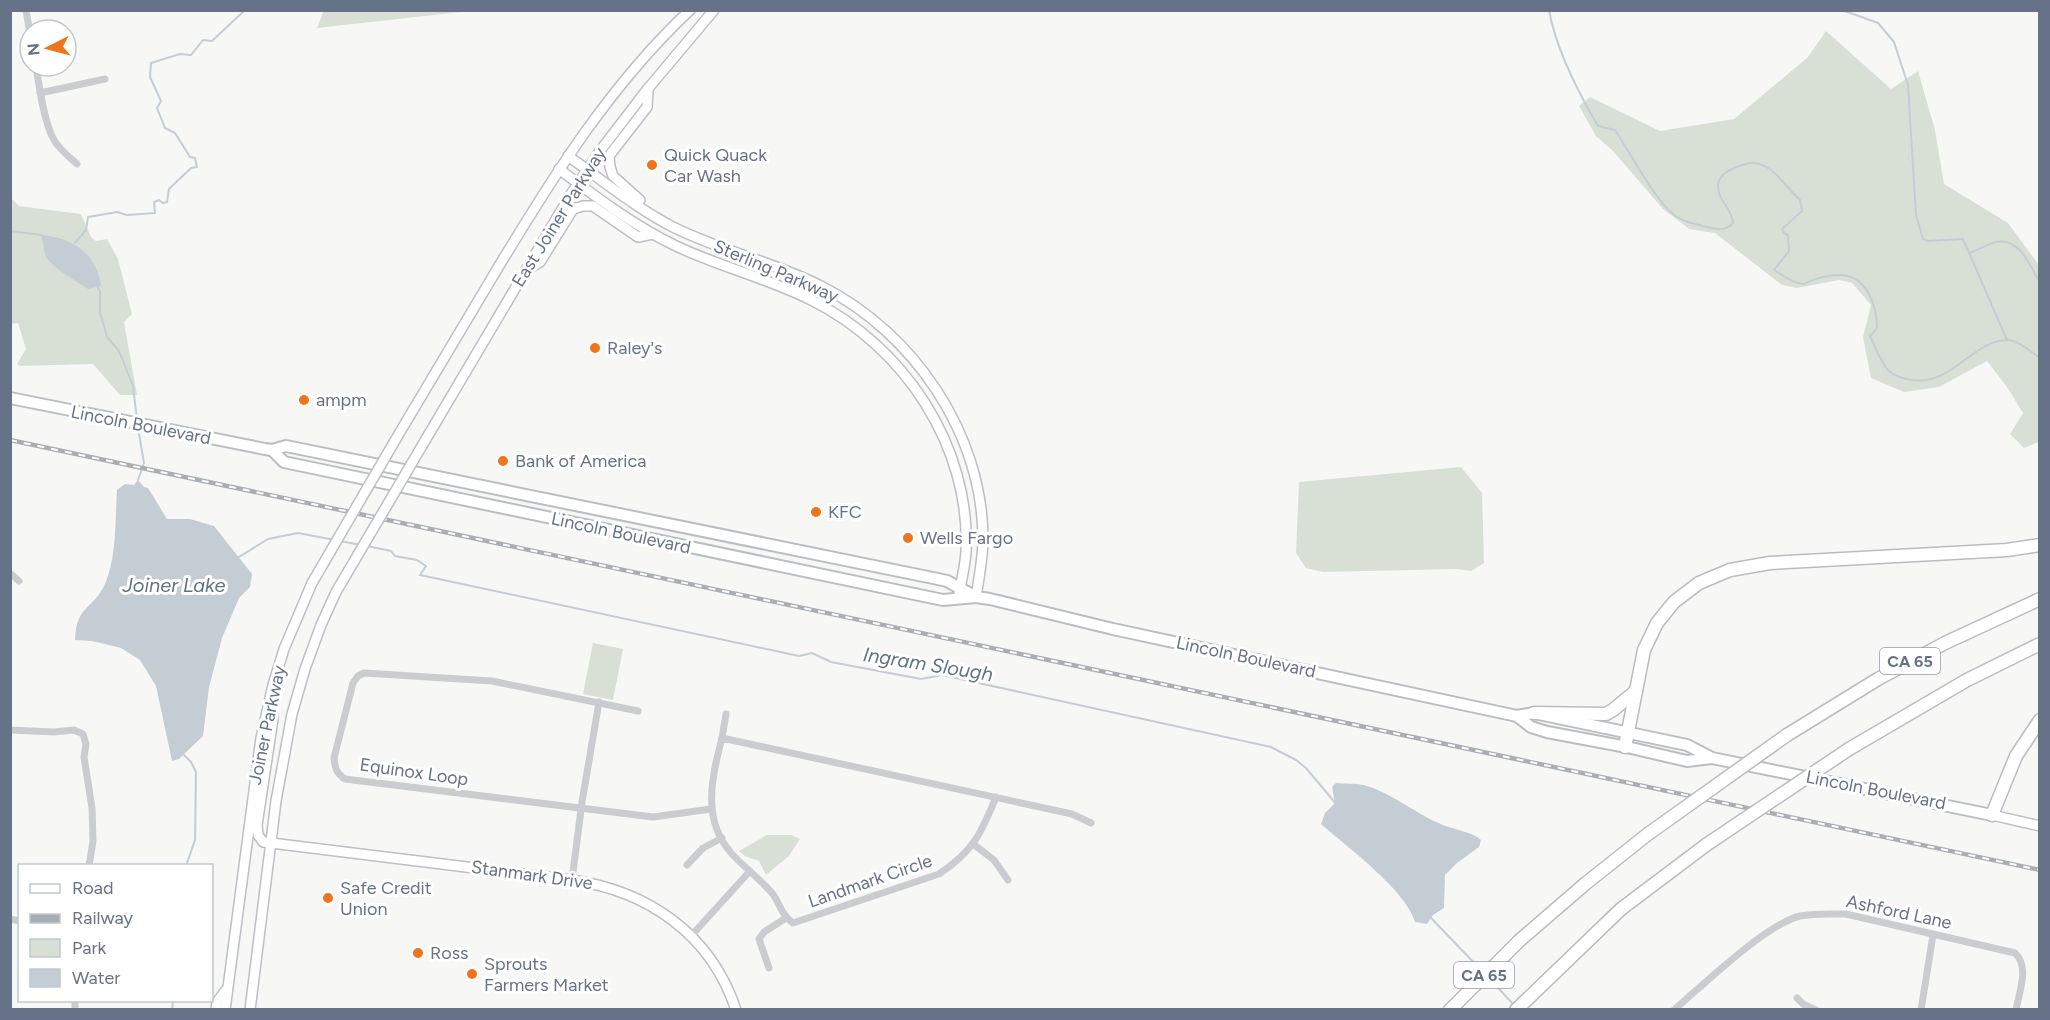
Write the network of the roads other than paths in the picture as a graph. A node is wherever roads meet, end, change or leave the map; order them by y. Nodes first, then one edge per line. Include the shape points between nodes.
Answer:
1 (690, 10) edge
2 (714, 10) edge
3 (38, 78) edge
4 (105, 79) dead end
5 (648, 88) junction
6 (40, 93) junction
7 (568, 156) junction
8 (77, 164) dead end
9 (559, 169) junction
10 (587, 170) junction
11 (578, 183) junction
12 (664, 222) junction
13 (653, 234) junction
14 (524, 272) junction
15 (10, 398) edge
16 (400, 432) joint
17 (426, 439) joint
18 (272, 450) junction
19 (2040, 545) edge
20 (10, 573) edge
21 (19, 580) dead end
22 (959, 593) junction
23 (976, 597) junction
24 (2040, 599) edge
25 (2040, 644) edge
26 (1635, 691) junction
27 (270, 694) junction
28 (599, 702) junction
29 (638, 711) dead end
30 (1534, 713) junction
31 (726, 714) dead end
32 (1517, 716) junction
33 (2040, 720) edge
34 (10, 730) edge
35 (1628, 733) junction
36 (722, 738) junction
37 (1625, 747) junction
38 (1712, 758) junction
39 (996, 797) junction
40 (711, 809) junction
41 (581, 810) junction
42 (1992, 815) junction
43 (1091, 823) dead end
44 (2040, 826) edge
45 (722, 838) junction
46 (273, 842) junction
47 (973, 844) junction
48 (89, 864) edge
49 (687, 865) dead end
50 (750, 871) junction
51 (572, 880) junction
52 (1008, 880) dead end
53 (786, 918) junction
54 (1933, 935) junction
55 (691, 936) junction
56 (769, 968) dead end
57 (228, 988) junction
58 (1797, 998) dead end
59 (216, 1010) edge
60 (225, 1010) edge
61 (250, 1010) edge
62 (736, 1010) edge
63 (1450, 1010) edge
64 (1516, 1010) edge
65 (1674, 1010) edge
66 (1816, 1010) edge
67 (1921, 1010) edge
68 (2016, 1010) edge

1 - 7 main road, East Joiner Parkway via 655,44
2 - 5 main road, East Joiner Parkway
3 - 6 street
4 - 6 street
5 - 10 main road, East Joiner Parkway
5 - 12 main road via 647,107 609,156 610,167 613,176
6 - 8 street via 53,138
7 - 9 main road, East Joiner Parkway
7 - 10 main road, Sterling Parkway
9 - 11 main road, Sterling Parkway
9 - 16 main road, East Joiner Parkway
10 - 11 main road, East Joiner Parkway
10 - 12 main road, Sterling Parkway
11 - 13 main road, Sterling Parkway
11 - 14 main road, East Joiner Parkway
12 - 23 main road, Sterling Parkway via 829,291 885,330 918,364 957,428 972,469 983,536
13 - 14 main road via 638,237 593,206 583,206 573,209 540,262
13 - 22 main road, Sterling Parkway via 813,301 862,332 899,367 918,391 943,436 956,473 966,537
14 - 17 main road, East Joiner Parkway
15 - 18 main road, Lincoln Boulevard
16 - 27 main road, Joiner Parkway, bridge via 312,583
17 - 46 main road, Joiner Parkway, bridge via 336,592 321,626 292,714 276,801
18 - 22 main road, Lincoln Boulevard via 286,446 947,581
18 - 22 main road, Lincoln Boulevard via 284,462 943,600
19 - 26 highway via 1770,563 1730,570 1699,583 1674,602 1657,623 1644,650
20 - 21 street
22 - 23 main road, Lincoln Boulevard
23 - 32 main road, Lincoln Boulevard
24 - 63 highway, CA 65, bridge via 1878,679 1787,735 1585,884 1519,941
25 - 64 highway, CA 65, bridge via 1967,680 1849,749 1706,845 1621,909
26 - 30 highway via 1606,714
26 - 35 highway
27 - 46 main road via 273,719 257,831 263,842
27 - 57 main road, Joiner Parkway via 257,759
28 - 29 street, Equinox Loop
28 - 41 street
28 - 41 street, Equinox Loop via 492,681 364,673 353,683 334,758 338,774 345,778
30 - 32 main road, Lincoln Boulevard
30 - 35 main road, Lincoln Boulevard
31 - 36 street, Landmark Circle
32 - 37 main road, Lincoln Boulevard via 1532,728
33 - 42 highway via 2016,756
34 - 48 street via 74,730 83,734 92,808
35 - 37 highway
35 - 38 main road, Lincoln Boulevard via 1687,745
36 - 39 street
36 - 40 street, Landmark Circle via 712,777
37 - 38 main road, Lincoln Boulevard via 1687,761
38 - 42 main road, Lincoln Boulevard
39 - 43 street via 1072,814
39 - 47 street, Landmark Circle
40 - 41 street via 653,817
40 - 45 street, Landmark Circle
41 - 51 street
42 - 44 main road, Lincoln Boulevard
45 - 49 street via 703,848
45 - 50 street, Landmark Circle
46 - 51 main road, Stanmark Drive
46 - 61 main road, Joiner Parkway
47 - 52 street via 994,860
47 - 53 street, Landmark Circle via 939,874 800,921 793,923
50 - 53 street, Landmark Circle via 772,894
50 - 55 street
51 - 55 main road, Stanmark Drive via 596,883 632,896 662,912
53 - 56 street via 759,939
54 - 65 street, Ashford Lane via 1846,914 1798,917 1776,927
54 - 67 street
54 - 68 street, Ashford Lane via 2015,953 2022,959 2024,969
55 - 62 main road, Stanmark Drive via 721,976
57 - 59 main road
57 - 60 main road, Joiner Parkway
58 - 66 street

